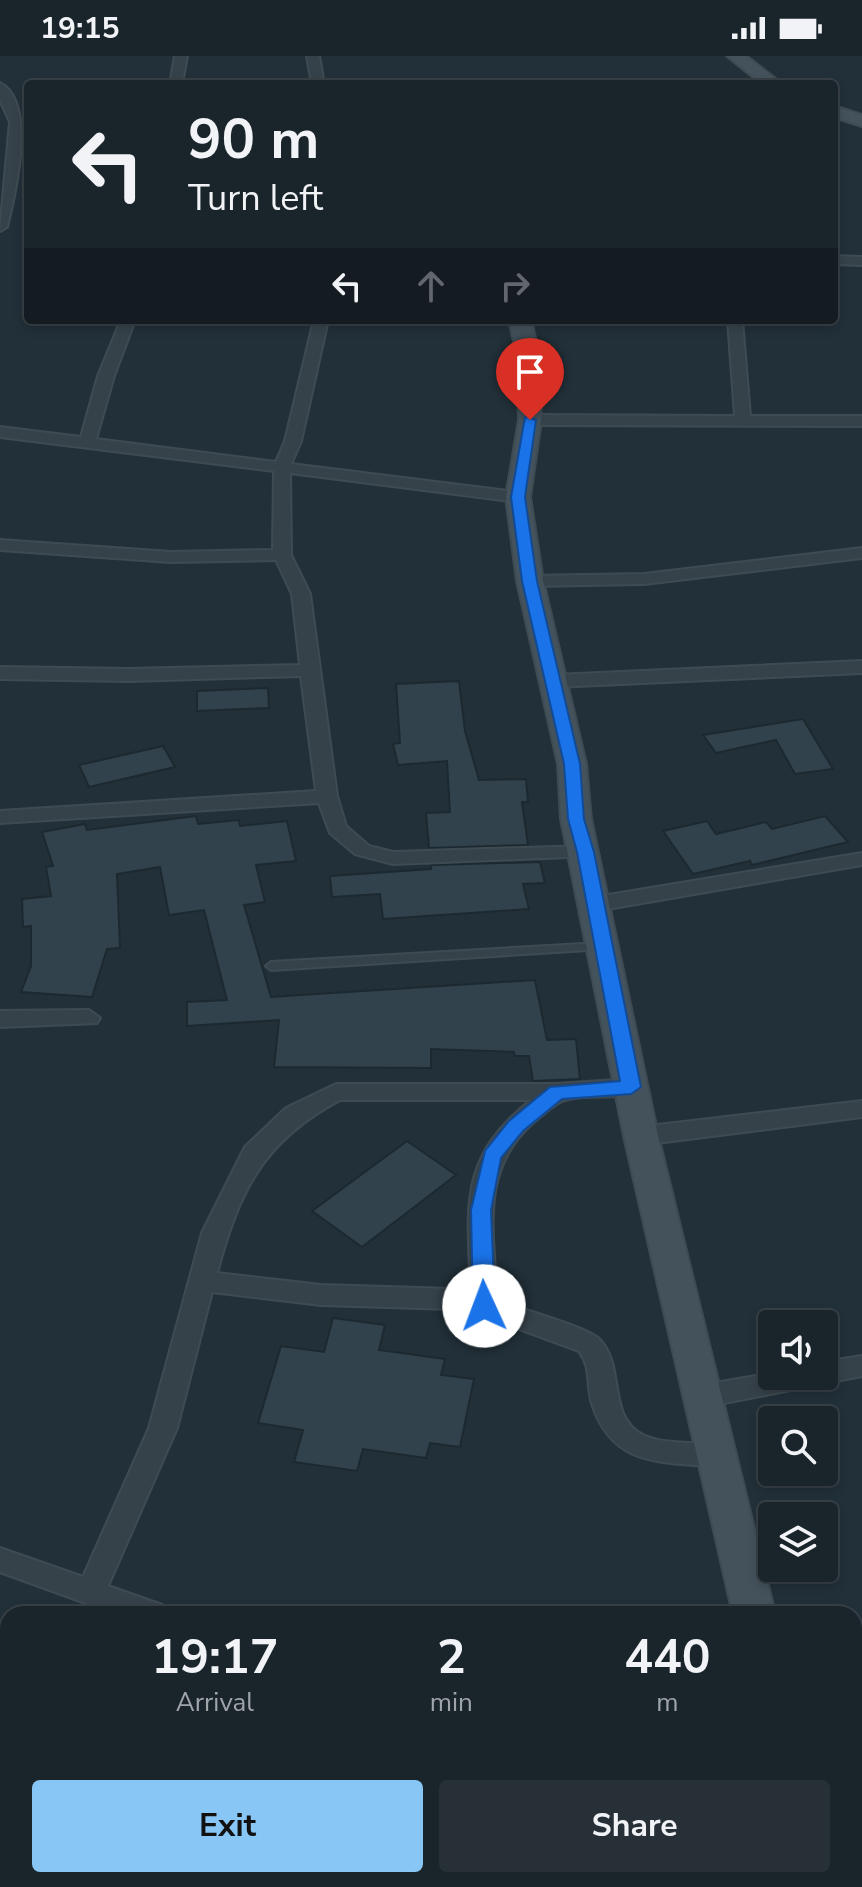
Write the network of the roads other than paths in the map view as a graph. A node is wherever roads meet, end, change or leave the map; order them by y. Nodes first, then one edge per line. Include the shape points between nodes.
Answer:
1 (181, 56) edge
2 (313, 56) edge
3 (735, 56) edge
4 (177, 80) edge
5 (317, 80) edge
6 (768, 80) edge
7 (0, 87) edge
8 (838, 112) edge
9 (862, 121) edge
10 (838, 123) edge
11 (862, 132) edge
12 (0, 227) edge
13 (838, 260) edge
14 (862, 261) edge
15 (126, 324) edge
16 (320, 324) edge
17 (521, 324) edge
18 (735, 324) edge
19 (530, 420) junction
20 (743, 421) junction
21 (862, 421) edge
22 (0, 432) edge
23 (87, 443) junction
24 (282, 467) junction
25 (518, 497) junction
26 (0, 545) edge
27 (862, 553) edge
28 (282, 555) junction
29 (530, 581) junction
30 (862, 667) edge
31 (308, 670) junction
32 (0, 673) edge
33 (555, 681) junction
34 (327, 796) junction
35 (0, 817) edge
36 (586, 852) junction
37 (862, 859) edge
38 (596, 904) junction
39 (605, 947) junction
40 (271, 966) dead end
41 (89, 1018) dead end
42 (0, 1019) edge
43 (631, 1087) junction
44 (557, 1092) junction
45 (862, 1109) edge
46 (641, 1136) junction
47 (202, 1281) junction
48 (484, 1306) junction
49 (862, 1366) edge
50 (838, 1370) edge
51 (758, 1386) edge
52 (704, 1396) junction
53 (718, 1456) junction
54 (0, 1560) edge
55 (92, 1590) junction
56 (132, 1606) edge
57 (752, 1606) edge

1 - 4 street
2 - 5 street
3 - 6 street
7 - 12 street via 16,122
8 - 9 street
10 - 11 street
13 - 14 street
15 - 23 street
16 - 24 street
17 - 19 street via 528,355
18 - 20 street
19 - 20 street
19 - 25 street
20 - 21 street
22 - 23 street
23 - 24 street
24 - 25 street
24 - 28 street
25 - 29 street
26 - 28 street via 171,557
27 - 29 street via 644,579
28 - 31 street via 301,594
29 - 33 street
30 - 33 street
31 - 32 street
31 - 34 street
33 - 36 street
34 - 35 street
34 - 36 street via 337,829 348,841 393,858
36 - 38 street
37 - 38 street
38 - 39 street
39 - 40 lane
39 - 43 street
41 - 42 street
43 - 44 street
43 - 46 street
44 - 47 street via 336,1092 322,1099 294,1114 254,1153 215,1233
44 - 48 street via 516,1126 492,1156 481,1210
45 - 46 street
46 - 52 street
47 - 48 street via 321,1295 452,1299
47 - 55 street via 163,1428
48 - 53 street via 588,1344 601,1361 605,1402 619,1432 639,1447
49 - 50 street
51 - 52 street
52 - 53 street
53 - 57 street
54 - 55 street
55 - 56 street

